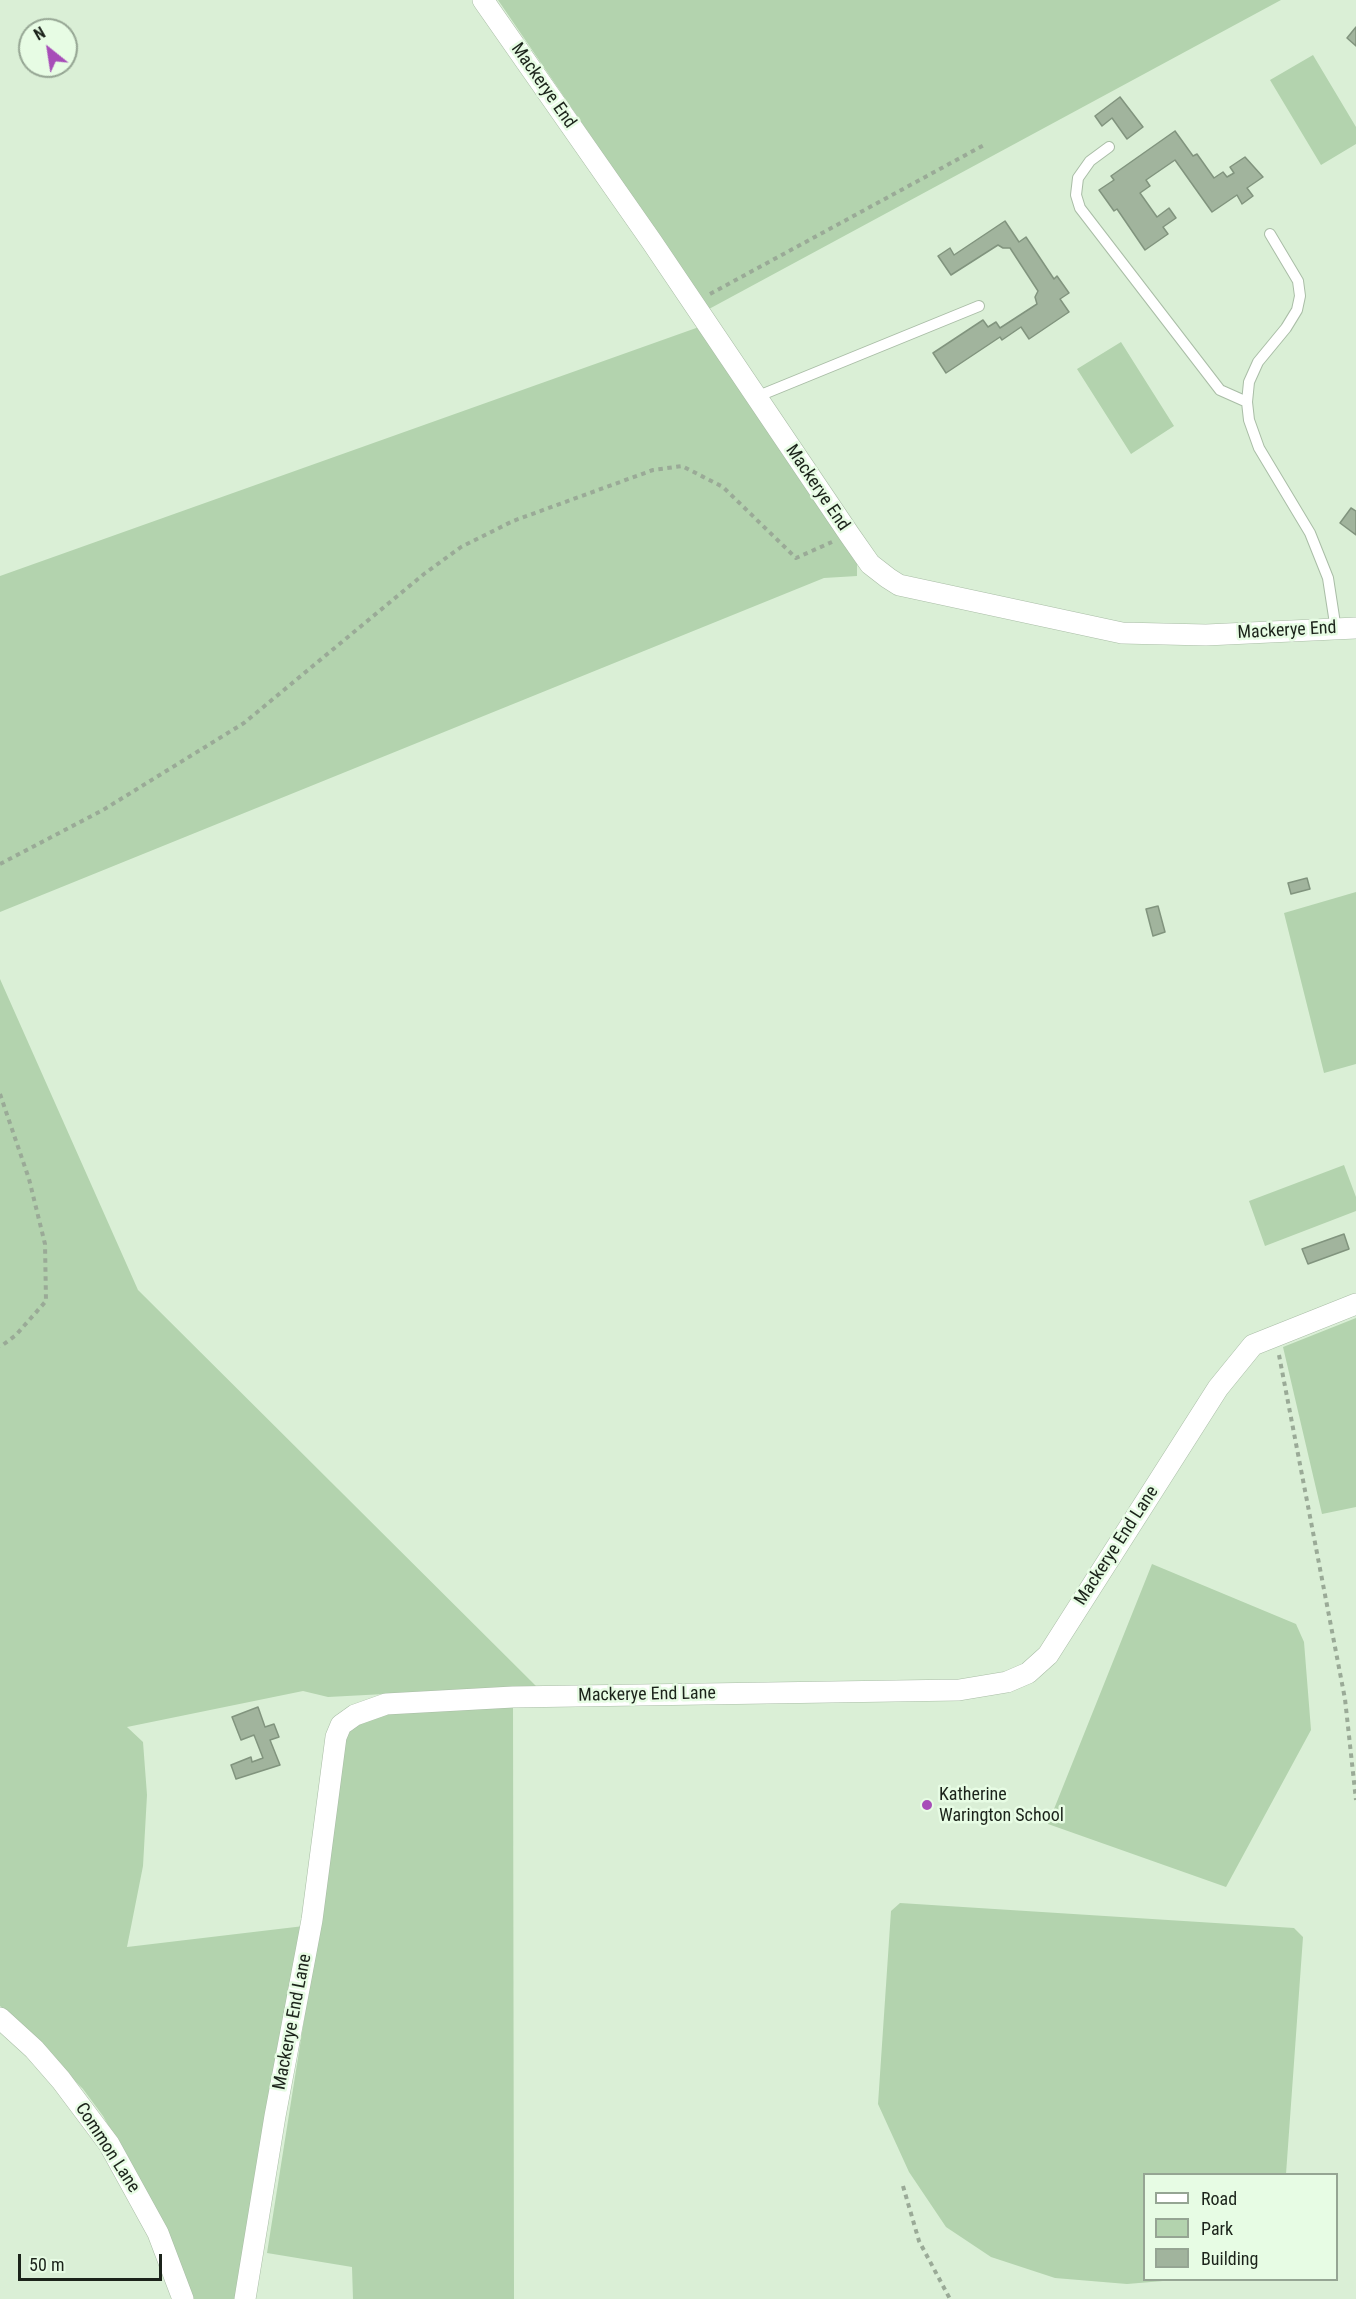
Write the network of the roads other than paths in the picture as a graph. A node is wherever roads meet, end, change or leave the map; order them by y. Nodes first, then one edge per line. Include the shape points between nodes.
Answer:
1 (483, 0) edge
2 (1109, 147) dead end
3 (1270, 234) dead end
4 (979, 306) dead end
5 (756, 398) junction
6 (1246, 402) junction
7 (1346, 629) edge
8 (1356, 1305) edge
9 (0, 2018) edge
10 (183, 2299) edge
11 (245, 2299) edge

1 - 5 street, Mackerye End
2 - 6 lane via 1090,161 1078,178 1076,195 1080,208 1220,390
3 - 6 lane via 1298,281 1300,296 1286,328 1258,362
4 - 5 lane
5 - 7 street, Mackerye End via 870,564 899,585 1122,633 1206,635
6 - 7 lane via 1259,447 1310,533
8 - 11 street, Mackerye End Lane via 1253,1346 1218,1388 1048,1655 1028,1673 1007,1682 959,1690 513,1697 386,1704 355,1714 342,1725 336,1737 312,1920
9 - 10 street, Common Lane via 34,2049 109,2144 158,2233

